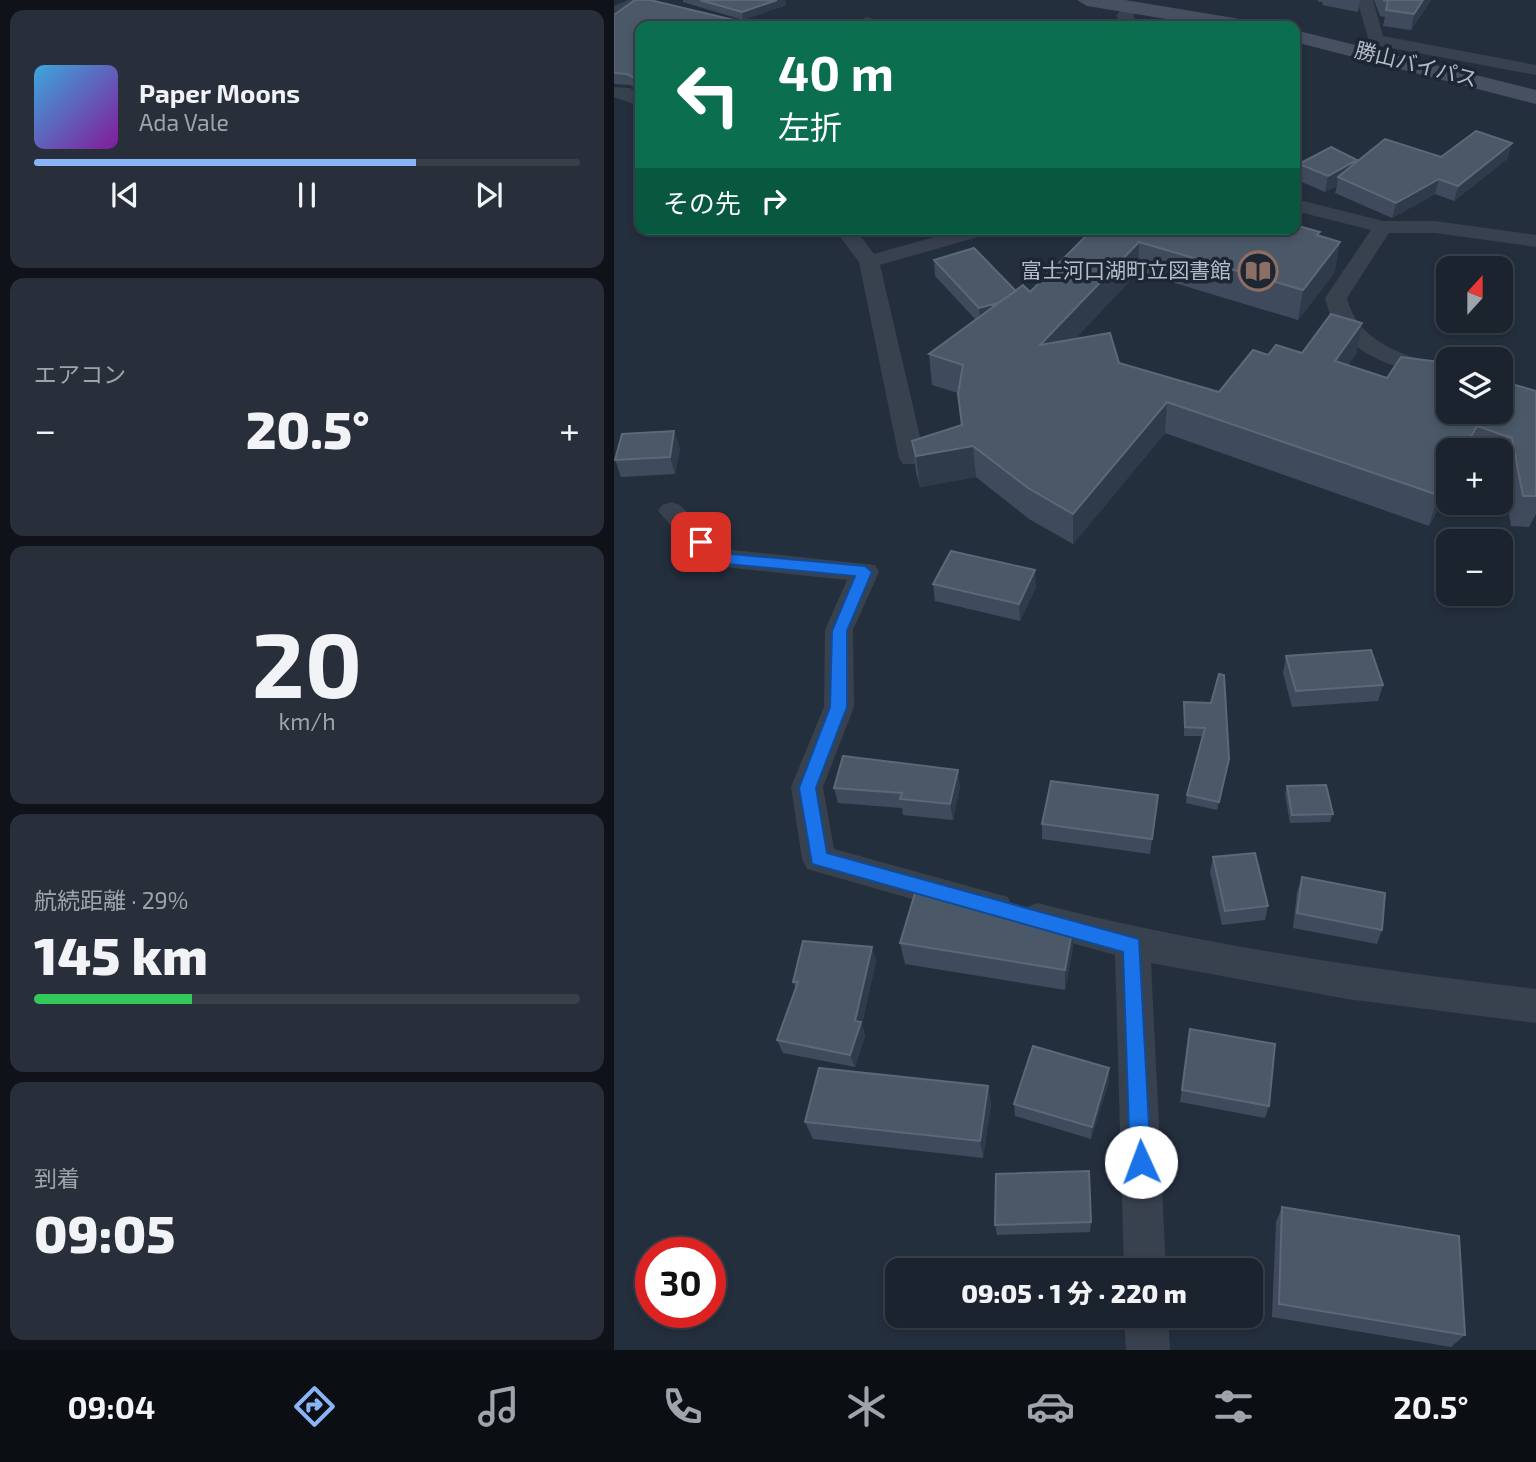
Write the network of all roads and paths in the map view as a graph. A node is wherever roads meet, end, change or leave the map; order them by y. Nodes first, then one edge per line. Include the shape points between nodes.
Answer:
1 (641, 0) edge
2 (1086, 0) edge
3 (1365, 0) edge
4 (1122, 9) edge
5 (614, 12) edge
6 (1210, 21) edge
7 (1300, 37) edge
8 (1536, 70) edge
9 (1536, 97) edge
10 (1300, 206) edge
11 (1383, 227) junction
12 (849, 235) edge
13 (964, 235) edge
14 (1536, 241) edge
15 (869, 262) junction
16 (1436, 371) edge
17 (912, 458) edge
18 (671, 511) dead end
19 (1132, 946) junction
20 (1536, 1006) edge
21 (1145, 1258) edge
22 (1147, 1328) edge
23 (1148, 1350) edge

1 - 5 street
2 - 4 main road
3 - 8 street via 1376,40
4 - 6 main road
7 - 9 main road, 勝山バイパス
10 - 11 street
11 - 14 street via 1435,227
11 - 16 street via 1336,298 1336,310 1352,332 1391,359
12 - 15 street
13 - 15 street
15 - 17 street
18 - 19 street via 716,558 865,572 839,631 839,707 808,788 819,859
19 - 20 street via 1387,989
19 - 21 street
22 - 23 street

